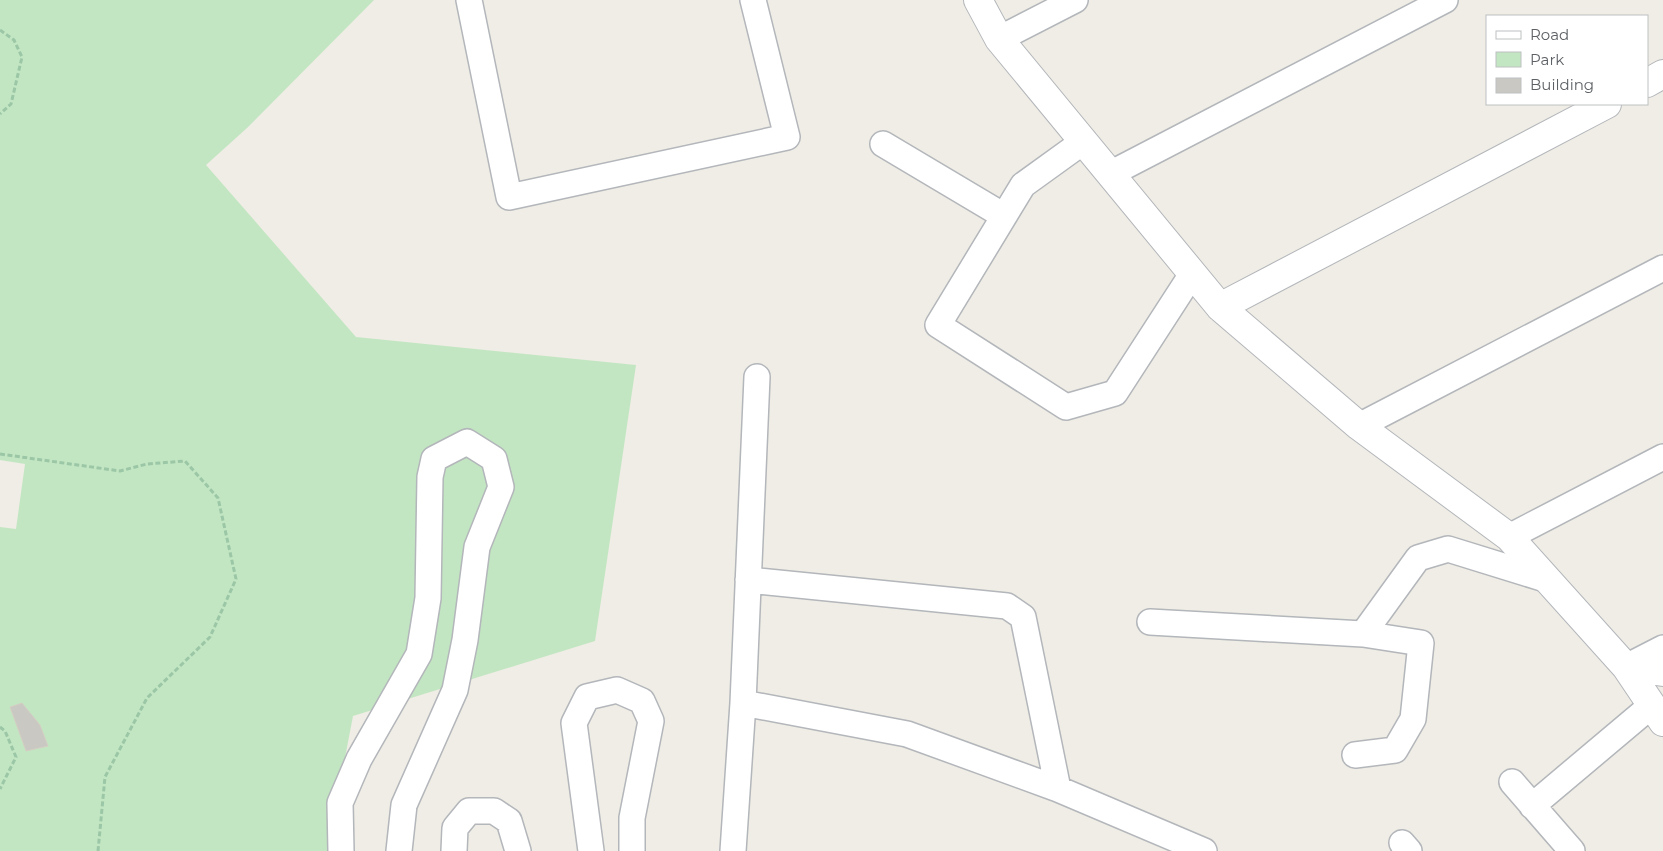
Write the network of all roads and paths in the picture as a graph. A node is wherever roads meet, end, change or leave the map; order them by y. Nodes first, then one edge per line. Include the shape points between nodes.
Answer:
1 (469, 0) edge
2 (753, 0) edge
3 (978, 0) edge
4 (1075, 0) edge
5 (1446, 0) edge
6 (0, 30) edge
7 (999, 39) junction
8 (1663, 74) edge
9 (1648, 82) edge
10 (1605, 105) edge
11 (0, 114) edge
12 (1084, 141) junction
13 (883, 144) dead end
14 (1110, 174) junction
15 (1004, 216) junction
16 (1663, 268) edge
17 (1192, 274) junction
18 (1220, 307) junction
19 (757, 377) dead end
20 (1359, 426) junction
21 (0, 454) edge
22 (1663, 457) edge
23 (1509, 537) junction
24 (1545, 579) junction
25 (748, 580) junction
26 (1150, 622) dead end
27 (1362, 634) junction
28 (1663, 648) edge
29 (1626, 667) junction
30 (1663, 672) edge
31 (743, 703) junction
32 (1657, 714) edge
33 (0, 727) edge
34 (1355, 755) dead end
35 (1512, 782) dead end
36 (0, 789) edge
37 (1058, 789) junction
38 (1532, 806) junction
39 (98, 851) edge
40 (341, 851) edge
41 (399, 851) edge
42 (454, 851) edge
43 (518, 851) edge
44 (590, 851) edge
45 (632, 851) edge
46 (734, 851) edge
47 (1204, 851) edge
48 (1572, 851) edge

1 - 2 street via 509,198 787,137
3 - 7 street
4 - 7 street
5 - 14 street
6 - 11 path via 14,40 22,57 11,104
7 - 12 street
8 - 9 street
10 - 18 street
12 - 14 street
12 - 15 street via 1023,185
13 - 15 street
14 - 17 street
15 - 17 street via 938,325 1066,407 1115,393
16 - 20 street
17 - 18 street
18 - 20 street
19 - 25 street
20 - 23 street
21 - 39 path via 120,471 147,464 184,462 218,498 236,579 210,637 147,698 105,777
22 - 23 street
23 - 24 street
24 - 27 street via 1448,549 1418,558
24 - 29 street
25 - 31 street
25 - 37 street via 1007,606 1023,616
26 - 27 street
27 - 34 street via 1422,643 1413,719 1396,750
28 - 29 street
29 - 30 street
29 - 32 street
31 - 37 street via 907,734
31 - 46 street
32 - 38 street
33 - 36 path via 6,731 16,757
35 - 38 street
37 - 47 street
38 - 48 street
40 - 41 street via 340,803 359,759 419,654 428,598 430,478 434,459 467,442 494,459 501,487 477,547 455,690 404,805
42 - 43 street via 455,828 469,812 494,811 509,821
44 - 45 street via 574,723 587,697 617,690 642,701 651,721 632,818

